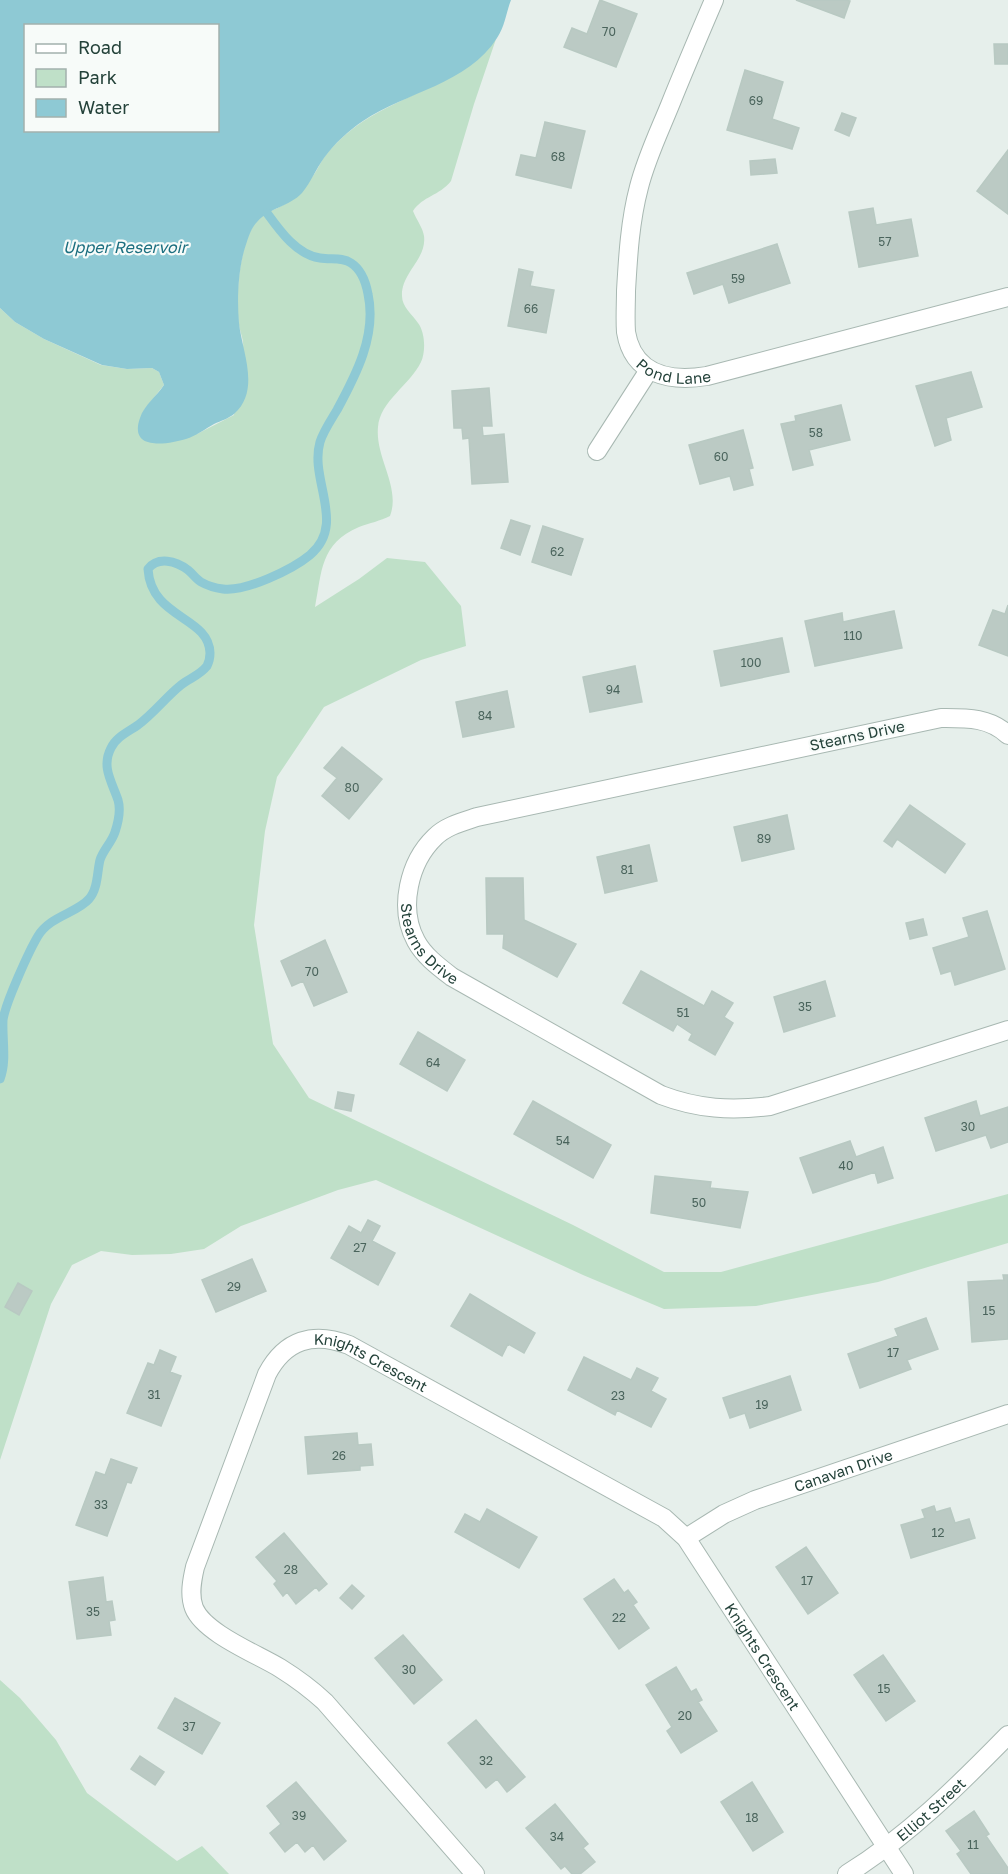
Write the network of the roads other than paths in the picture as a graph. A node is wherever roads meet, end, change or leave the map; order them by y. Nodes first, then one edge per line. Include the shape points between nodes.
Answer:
1 (714, 0) edge
2 (1008, 297) edge
3 (649, 370) junction
4 (597, 451) dead end
5 (1008, 735) edge
6 (1008, 1030) edge
7 (1008, 1414) edge
8 (686, 1538) junction
9 (1008, 1735) edge
10 (886, 1847) junction
11 (475, 1874) edge
12 (847, 1874) edge
13 (904, 1874) edge

1 - 3 street, Pond Lane via 647,161 633,212 627,262 626,332 630,347
2 - 3 street, Pond Lane via 707,376 677,379
3 - 4 street
5 - 6 street, Stearns Drive via 990,722 941,718 477,817 436,836 417,862 407,896 415,939 423,952 452,977 662,1095 696,1107 770,1106
7 - 8 street, Canavan Drive via 755,1500
8 - 10 street, Knights Crescent
8 - 11 street, Knights Crescent via 664,1518 350,1345 327,1338 303,1341 280,1353 273,1363 195,1567 191,1587 194,1607 211,1629 296,1678 325,1702
9 - 10 street, Elliot Street via 945,1799
10 - 12 street, Elliot Street
10 - 13 street, Knights Crescent

